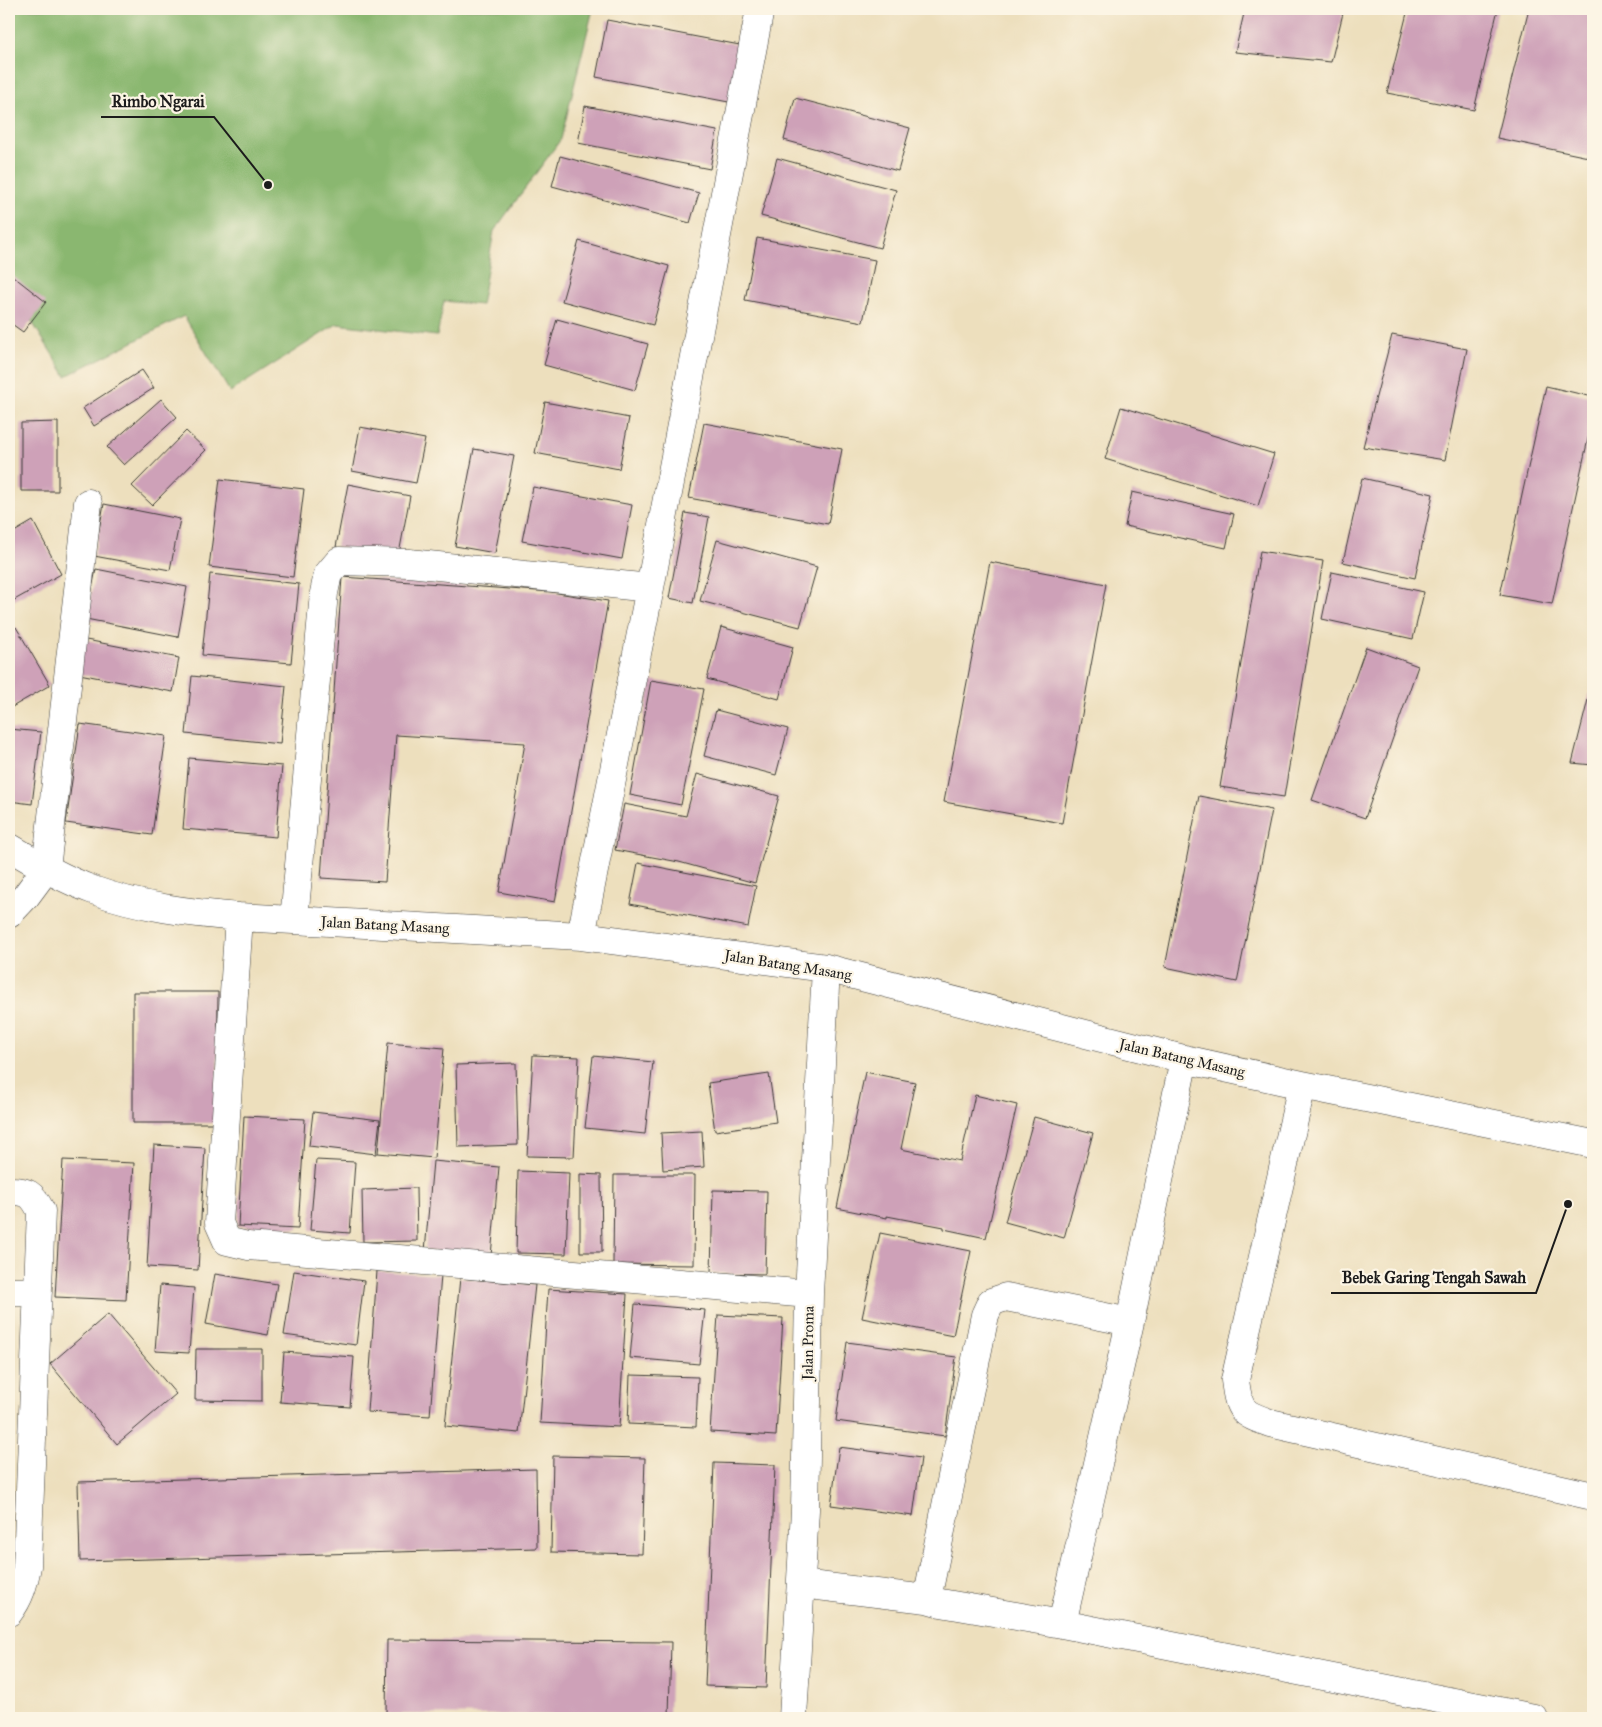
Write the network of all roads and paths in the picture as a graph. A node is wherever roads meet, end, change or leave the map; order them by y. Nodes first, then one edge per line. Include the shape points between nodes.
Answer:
1 (760, 9) edge
2 (88, 503) dead end
3 (650, 588) junction
4 (9, 847) edge
5 (46, 869) junction
6 (9, 914) edge
7 (239, 917) junction
8 (294, 920) junction
9 (581, 936) junction
10 (826, 968) junction
11 (1184, 1059) junction
12 (1302, 1085) junction
13 (1593, 1144) edge
14 (9, 1191) edge
15 (9, 1292) edge
16 (38, 1292) junction
17 (809, 1294) junction
18 (1130, 1322) junction
19 (1593, 1496) edge
20 (801, 1584) junction
21 (927, 1599) junction
22 (9, 1612) edge
23 (1062, 1624) junction
24 (793, 1718) edge
25 (1534, 1718) edge

1 - 3 street
2 - 5 street
3 - 8 street via 409,563 340,561 328,574 324,592
3 - 9 street
4 - 5 street, Jalan Batang Masang
5 - 6 street
5 - 7 street, Jalan Batang Masang via 94,890 144,905
7 - 8 street, Jalan Batang Masang
7 - 17 street via 219,1223 227,1241 248,1246
8 - 9 street, Jalan Batang Masang
9 - 10 street, Jalan Batang Masang
10 - 11 street, Jalan Batang Masang
10 - 17 street, Jalan Proma
11 - 12 street, Jalan Batang Masang
11 - 18 street
12 - 13 street, Jalan Batang Masang
12 - 19 street via 1235,1380 1238,1402 1250,1416 1270,1423
14 - 16 street via 24,1191 35,1198 41,1211
15 - 16 street
16 - 22 street via 27,1566 23,1586
17 - 20 street, Jalan Proma
18 - 21 street via 1006,1297 991,1302 985,1315
18 - 23 street
20 - 21 street
20 - 24 street, Jalan Proma
21 - 23 street
23 - 25 street

